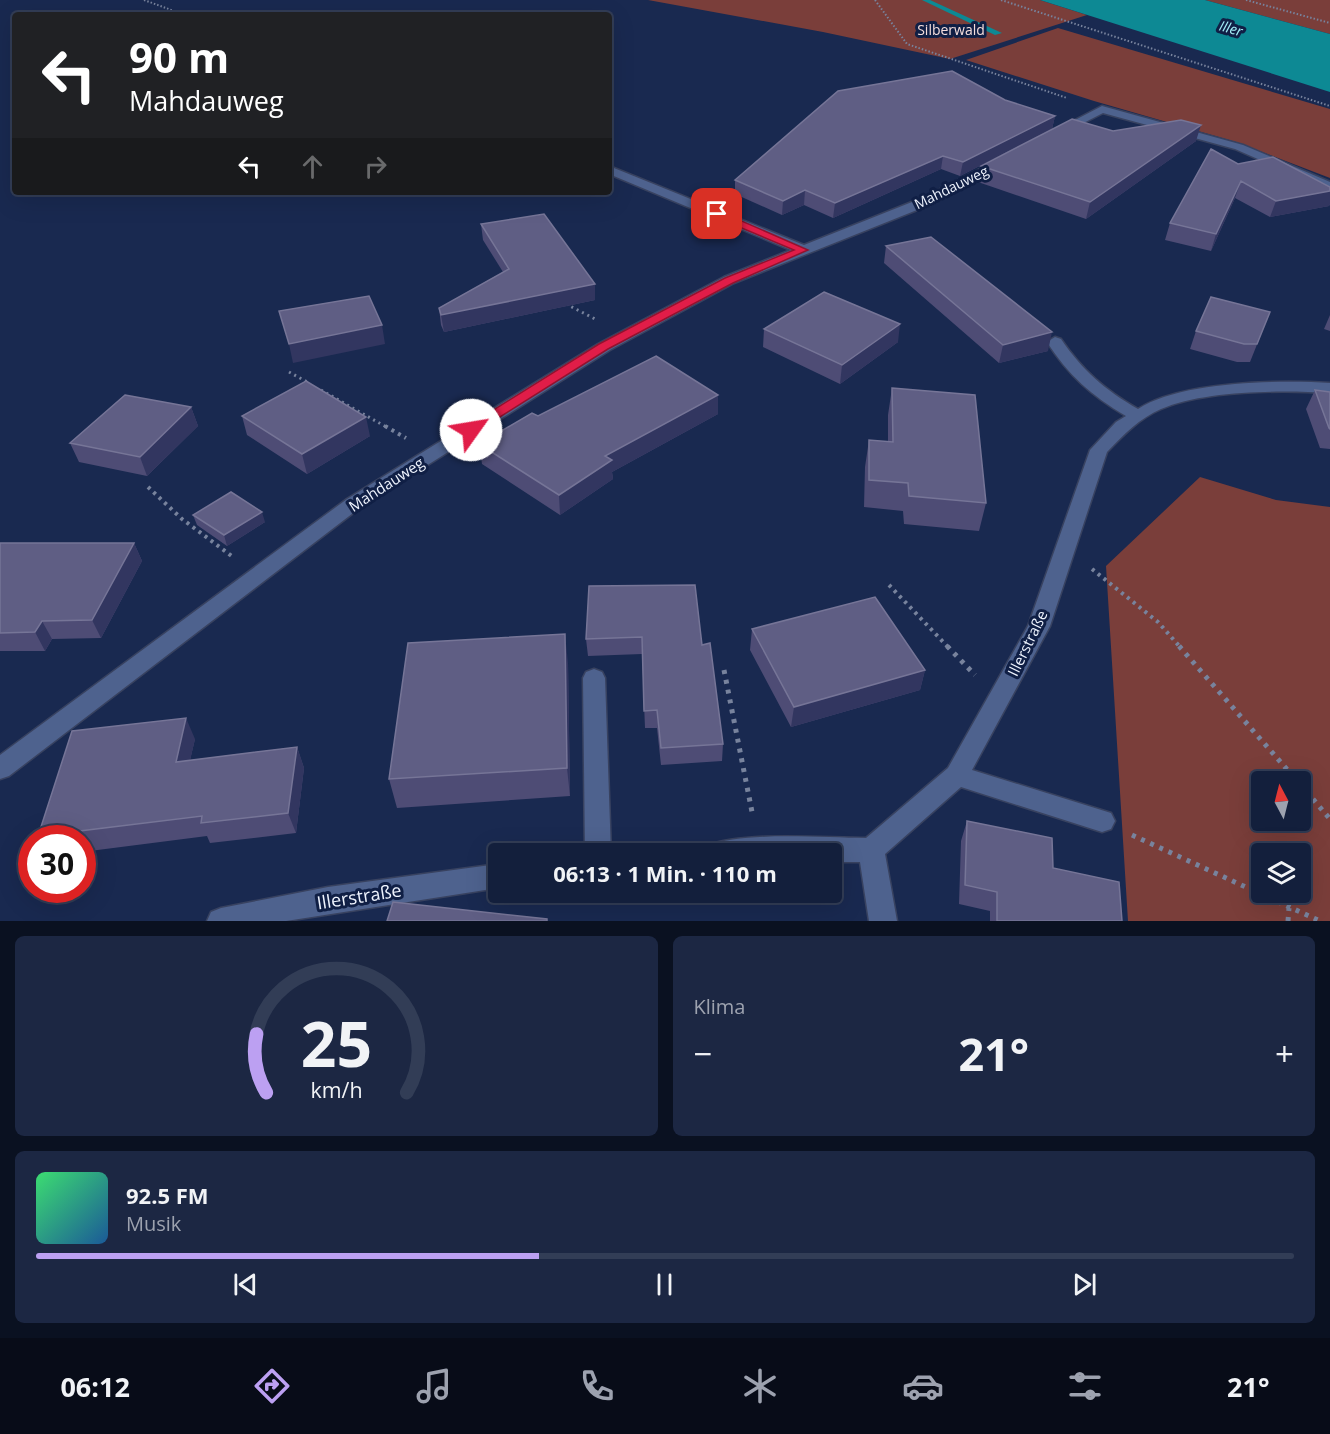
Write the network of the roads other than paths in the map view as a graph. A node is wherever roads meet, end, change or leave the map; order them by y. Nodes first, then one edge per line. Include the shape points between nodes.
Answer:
1 (1042, 141) edge
2 (1011, 157) edge
3 (612, 171) edge
4 (1330, 186) edge
5 (803, 250) junction
6 (1055, 342) dead end
7 (1330, 388) edge
8 (1138, 416) junction
9 (594, 678) dead end
10 (0, 769) edge
11 (957, 775) junction
12 (1102, 821) road end
13 (598, 843) edge
14 (842, 850) edge
15 (872, 850) junction
16 (488, 877) edge
17 (221, 921) edge
18 (883, 921) edge

1 - 4 street via 1102,109 1239,147
2 - 5 street, Mahdauweg via 927,201
3 - 5 street
5 - 10 street, Mahdauweg via 729,280 626,335 354,503
6 - 8 street via 1070,368 1093,389
7 - 8 street, Illerstraße via 1218,390 1155,405
8 - 11 street, Illerstraße via 1099,450 1039,626
9 - 13 street
11 - 12 street
11 - 15 street, Illerstraße
14 - 15 street
15 - 18 street
16 - 17 street, Illerstraße via 328,900

